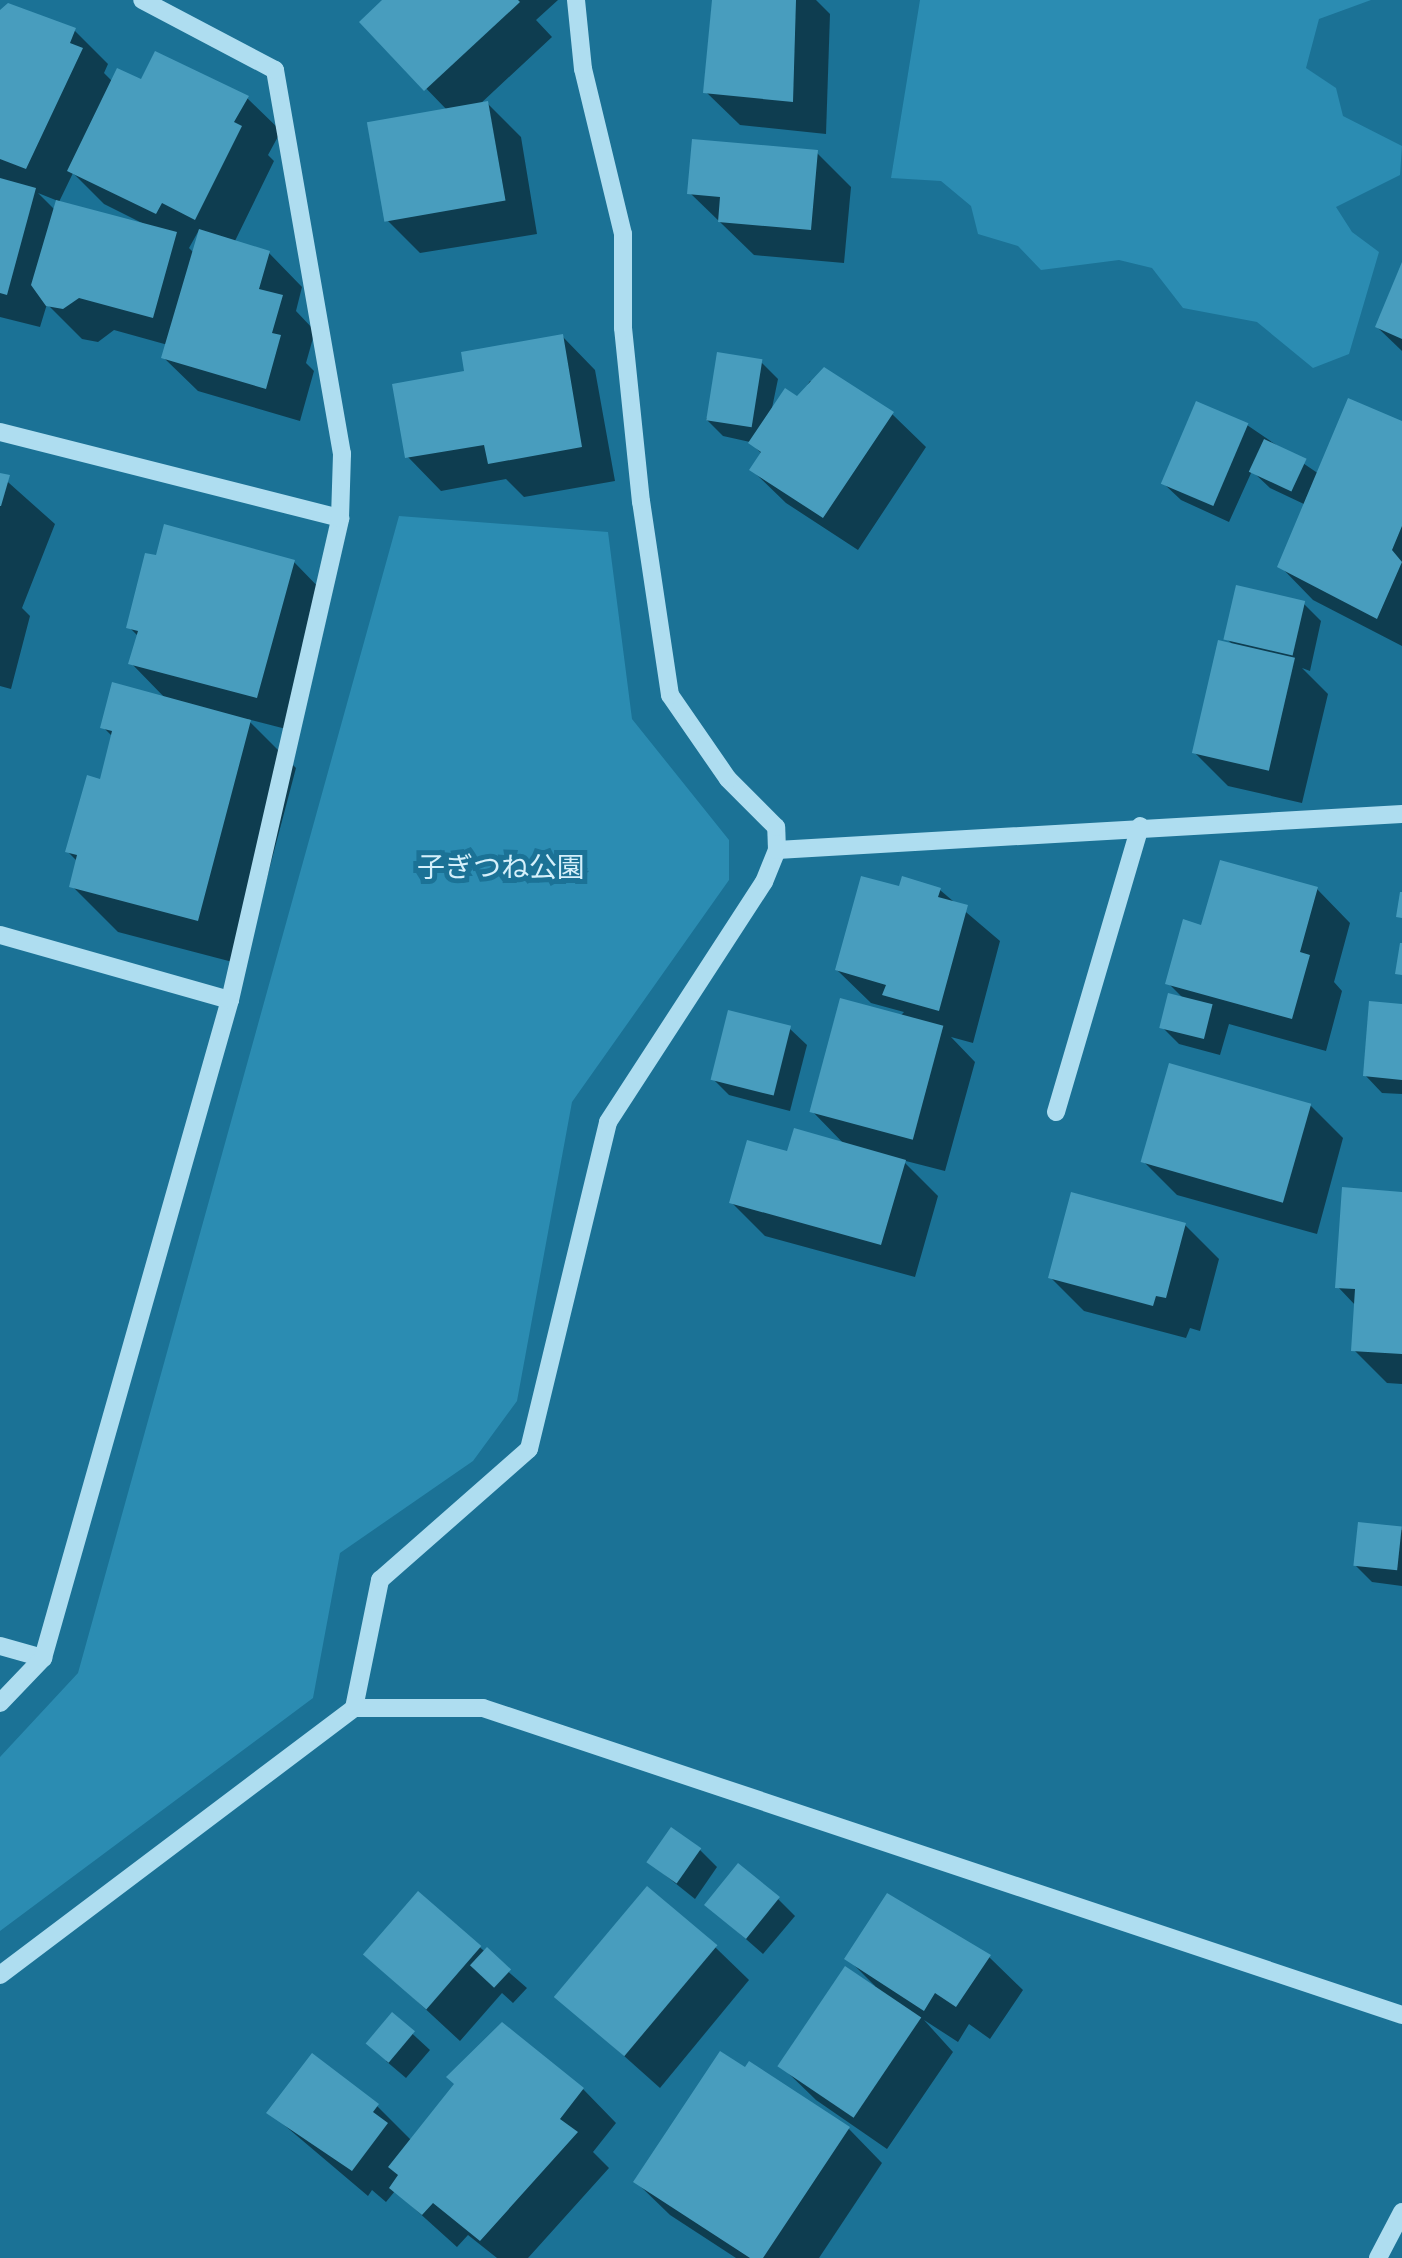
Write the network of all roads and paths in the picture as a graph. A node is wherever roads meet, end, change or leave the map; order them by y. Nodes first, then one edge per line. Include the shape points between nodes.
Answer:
1 (142, 0) edge
2 (576, 0) edge
3 (0, 432) edge
4 (340, 518) junction
5 (1402, 814) edge
6 (1140, 826) junction
7 (777, 850) junction
8 (0, 935) edge
9 (230, 1000) junction
10 (1056, 1112) dead end
11 (0, 1646) edge
12 (43, 1658) junction
13 (0, 1703) edge
14 (354, 1708) junction
15 (0, 1974) edge
16 (1402, 2015) edge
17 (1402, 2212) edge
18 (1378, 2258) edge

1 - 4 street via 275,70 342,454
2 - 7 street via 583,69 623,234 623,328 670,696 728,779 776,827
3 - 4 street
4 - 9 street
5 - 6 street
6 - 7 street
6 - 10 street
7 - 14 street via 764,882 608,1122 529,1449 380,1580
8 - 9 street
9 - 12 street
11 - 12 street
12 - 13 street
14 - 15 street
14 - 16 street via 482,1708
17 - 18 street

